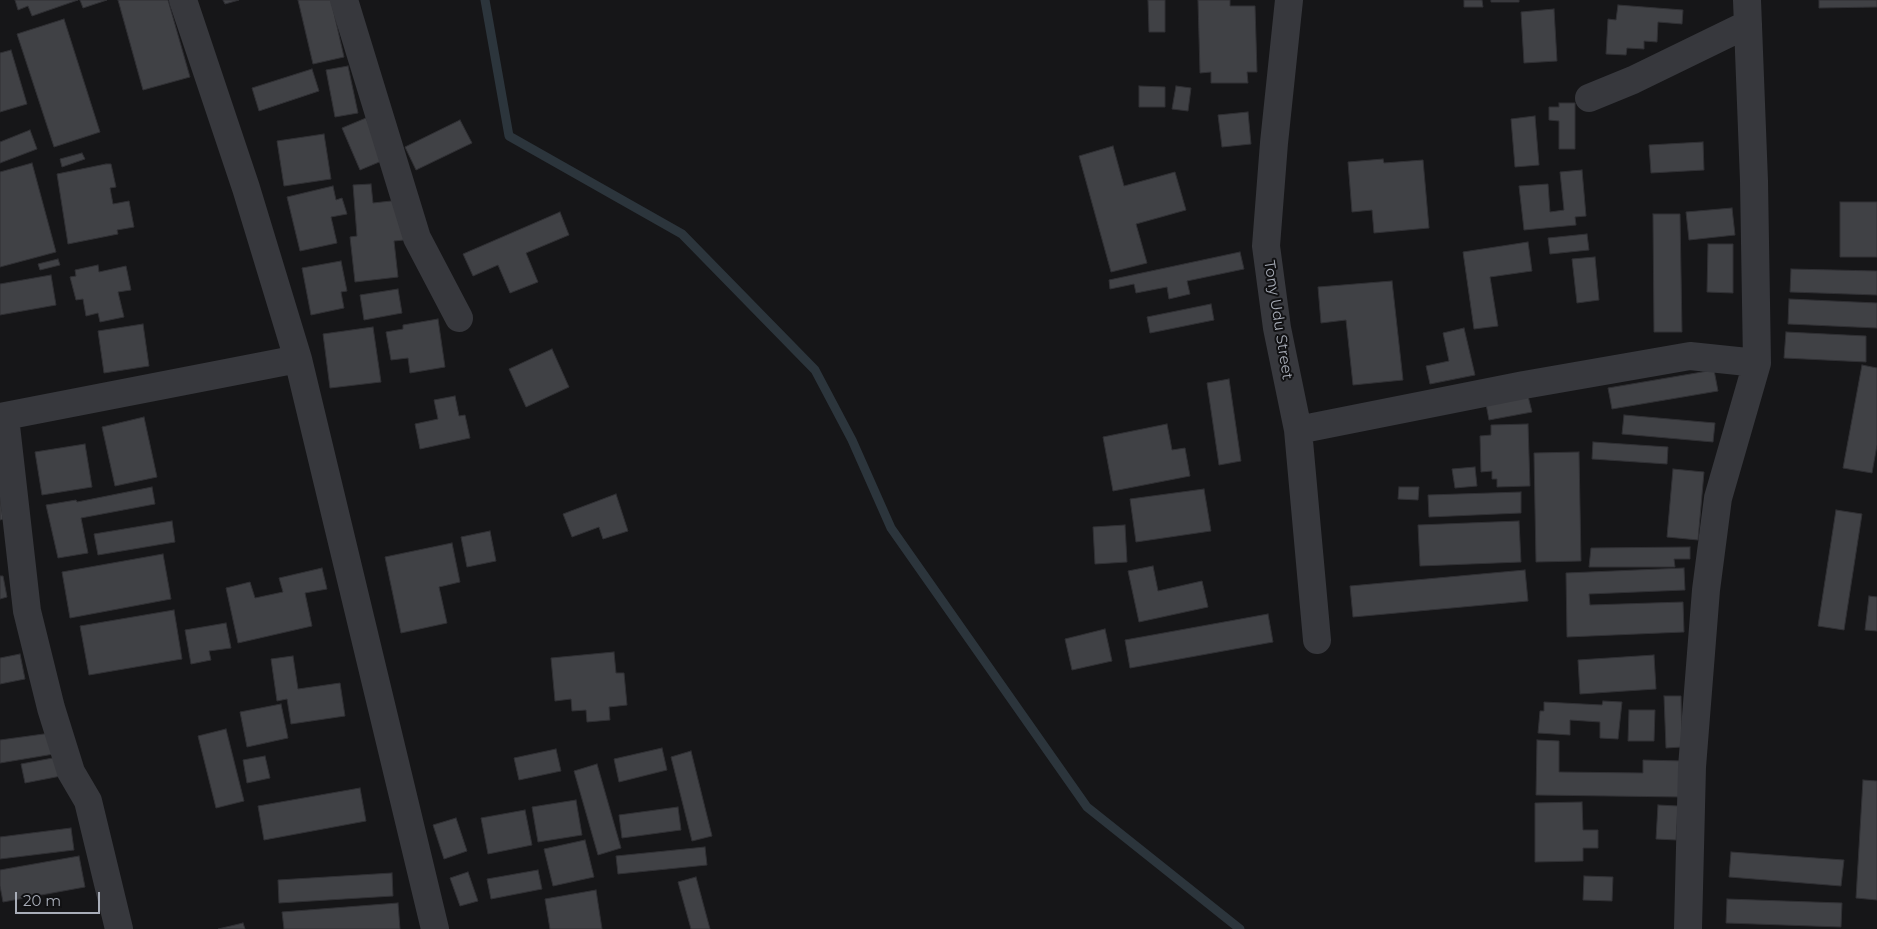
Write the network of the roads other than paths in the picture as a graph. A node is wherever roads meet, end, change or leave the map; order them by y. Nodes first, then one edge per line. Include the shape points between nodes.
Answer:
1 (183, 0) edge
2 (344, 0) edge
3 (1289, 0) edge
4 (1748, 12) edge
5 (1589, 98) dead end
6 (459, 318) dead end
7 (298, 359) junction
8 (1758, 363) junction
9 (2, 417) edge
10 (1298, 430) junction
11 (1317, 640) dead end
12 (119, 929) edge
13 (435, 929) edge
14 (1688, 929) edge

1 - 7 street via 246,188
2 - 6 street via 417,238
3 - 10 street, Tony Udu Street via 1266,246 1277,328
4 - 5 street via 1633,80
4 - 8 street
7 - 9 street
7 - 13 street
8 - 10 street via 1690,356
8 - 14 street via 1718,498 1707,581 1692,767
9 - 12 street via 28,611 51,708 71,772 88,802
10 - 11 street, Tony Udu Street

